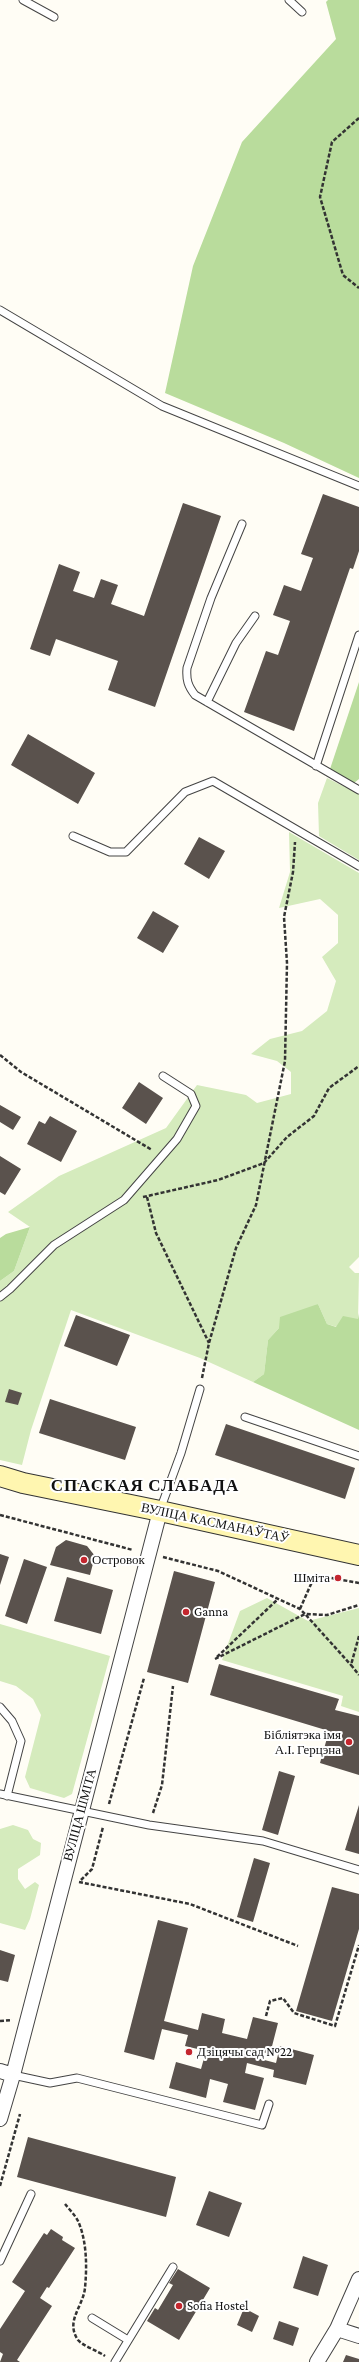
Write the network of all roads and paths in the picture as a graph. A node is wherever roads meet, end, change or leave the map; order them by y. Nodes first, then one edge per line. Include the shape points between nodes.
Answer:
1 (23, 0) edge
2 (289, 0) edge
3 (302, 12) dead end
4 (54, 17) dead end
5 (359, 118) edge
6 (359, 288) edge
7 (0, 310) edge
8 (359, 486) edge
9 (242, 524) dead end
10 (255, 616) dead end
11 (359, 635) edge
12 (207, 702) junction
13 (316, 766) junction
14 (359, 790) edge
15 (296, 828) junction
16 (73, 836) dead end
17 (359, 866) edge
18 (0, 1055) edge
19 (359, 1066) edge
20 (163, 1076) dead end
21 (162, 1157) junction
22 (264, 1163) junction
23 (135, 1188) junction
24 (147, 1197) junction
25 (124, 1200) junction
26 (0, 1297) edge
27 (209, 1343) junction
28 (200, 1389) joint
29 (245, 1417) dead end
30 (359, 1456) edge
31 (0, 1476) edge
32 (160, 1511) junction
33 (0, 1515) edge
34 (149, 1554) junction
35 (359, 1555) edge
36 (359, 1583) edge
37 (278, 1599) junction
38 (359, 1605) edge
39 (300, 1609) junction
40 (305, 1614) junction
41 (359, 1636) edge
42 (351, 1666) junction
43 (359, 1675) edge
44 (144, 1678) dead end
45 (173, 1686) dead end
46 (0, 1708) edge
47 (4, 1795) edge
48 (82, 1810) junction
49 (106, 1817) junction
50 (149, 1825) junction
51 (359, 1870) edge
52 (79, 1882) junction
53 (77, 1889) dead end
54 (359, 1945) edge
55 (298, 1946) dead end
56 (266, 2016) dead end
57 (7, 2073) edge
58 (269, 2104) dead end
59 (20, 2114) dead end
60 (0, 2119) edge
61 (0, 2186) edge
62 (31, 2194) dead end
63 (65, 2204) dead end
64 (0, 2261) edge
65 (173, 2267) dead end
66 (359, 2279) edge
67 (92, 2318) dead end
68 (337, 2329) junction
69 (359, 2336) edge
70 (128, 2340) junction
71 (115, 2362) edge
72 (317, 2362) edge

1 - 4 lane
2 - 3 lane
5 - 6 path via 332,142 320,197 343,275
7 - 8 lane via 162,406
9 - 12 lane via 211,598 187,668 186,679 189,688
10 - 12 lane via 236,643
11 - 13 lane
12 - 13 lane
13 - 14 lane
15 - 16 lane via 213,781 185,792 126,852 110,852
15 - 17 lane
15 - 22 path via 293,872 284,916 287,963 285,1061
18 - 21 path via 21,1072
19 - 22 path via 329,1088 314,1116 287,1137
20 - 21 lane via 190,1094 196,1106 177,1139
21 - 23 lane
22 - 24 path via 218,1180
22 - 27 path via 256,1206 236,1248
23 - 24 path
23 - 25 lane
24 - 25 path
24 - 27 path via 156,1233
25 - 26 lane via 54,1245
27 - 28 path
28 - 32 lane
29 - 30 lane
31 - 32 main road, ВУЛІЦА КАСМАНАЎТАЎ
32 - 34 street, ВУЛІЦА ШМІТА
32 - 35 main road, ВУЛІЦА КАСМАНАЎТАЎ
33 - 34 path
34 - 37 path via 218,1571
34 - 48 street, ВУЛІЦА ШМІТА
36 - 39 path via 316,1575
37 - 39 path
37 - 40 path via 215,1659
38 - 40 path via 326,1616
39 - 40 path
40 - 42 path
41 - 42 path
42 - 43 path
44 - 49 path
45 - 50 path via 162,1785
46 - 47 lane via 12,1721 22,1741
47 - 48 lane
48 - 49 lane
48 - 57 street, ВУЛІЦА ШМІТА
49 - 50 lane
49 - 52 path via 92,1869
50 - 51 lane via 263,1841
52 - 53 path
52 - 55 path via 190,1904
54 - 56 path via 335,2026 294,2013 283,1998 270,2001
57 - 58 lane via 50,2083 77,2078 262,2125
57 - 60 street, ВУЛІЦА ШМІТА
59 - 61 path
62 - 64 lane
63 - 71 path via 78,2221 85,2245 85,2288 82,2302 73,2320 73,2327 79,2341
65 - 70 lane
66 - 68 street
67 - 70 lane
68 - 69 street
68 - 72 street
70 - 71 lane

